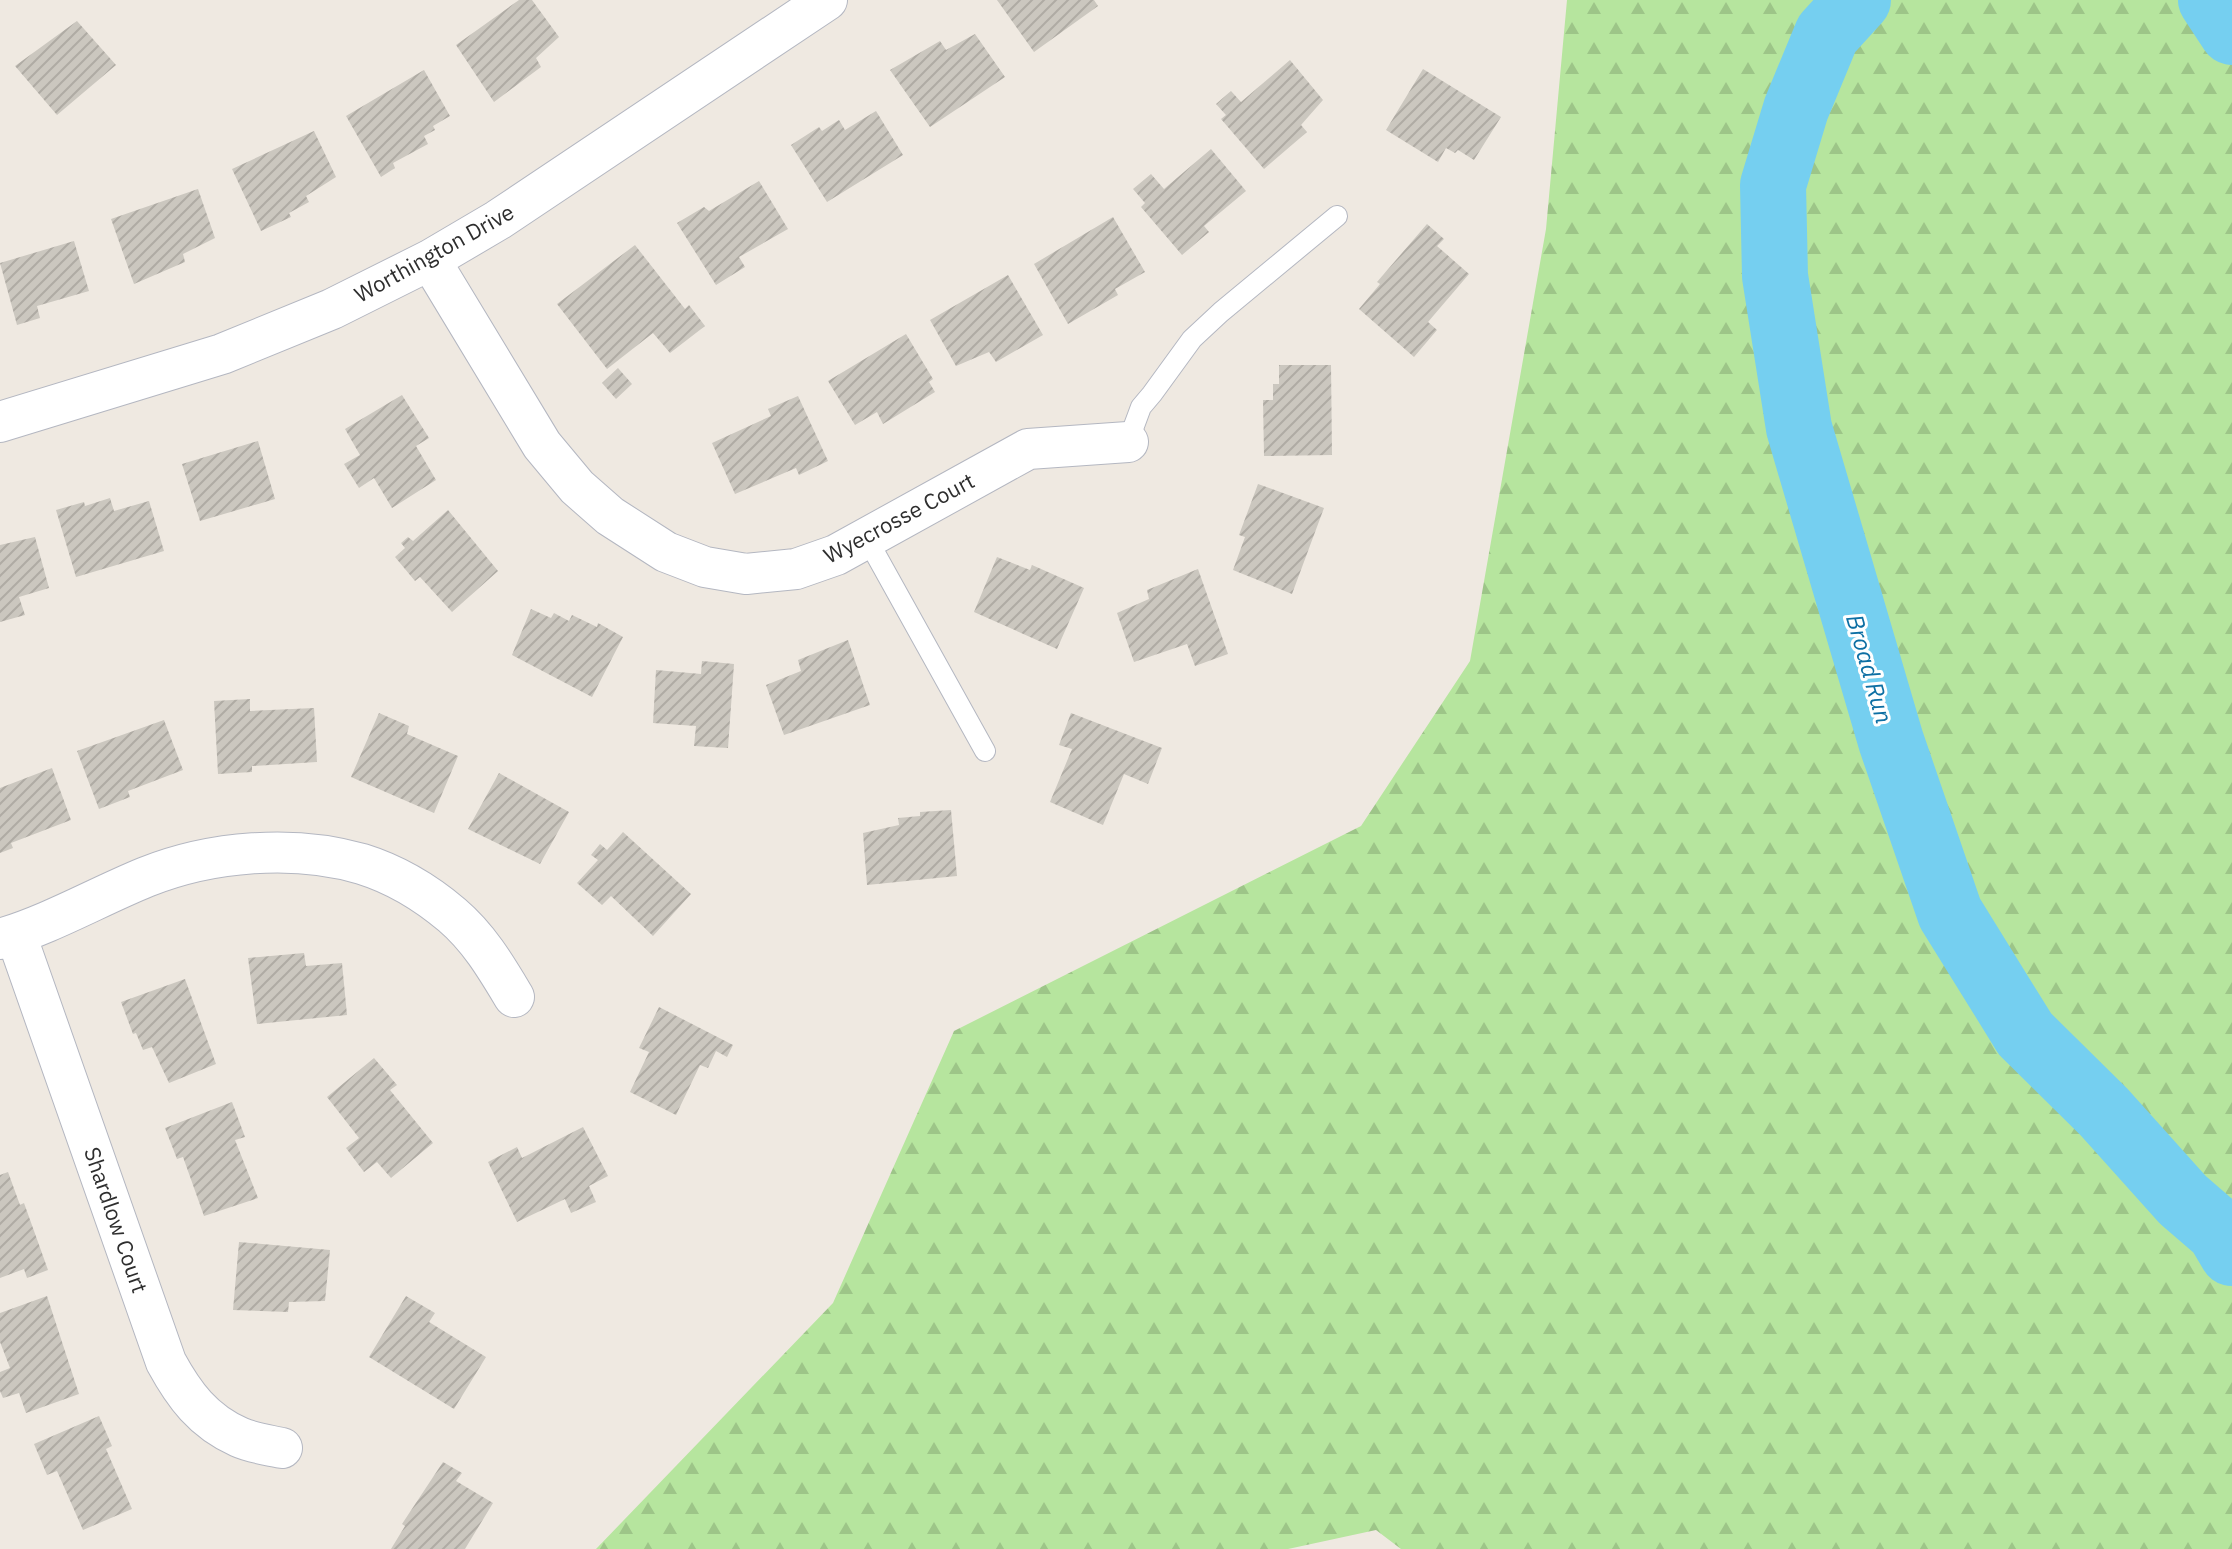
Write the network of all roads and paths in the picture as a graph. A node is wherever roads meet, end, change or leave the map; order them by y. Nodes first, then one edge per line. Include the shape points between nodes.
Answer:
1 (827, 0) edge
2 (1337, 216) dead end
3 (430, 260) junction
4 (0, 422) edge
5 (1128, 442) joint
6 (866, 537) junction
7 (985, 751) dead end
8 (8, 937) edge
9 (514, 997) dead end
10 (282, 1448) dead end

1 - 3 street, Worthington Drive
2 - 5 lane via 1192,339 1141,407
3 - 4 street, Worthington Drive via 332,309 222,354
3 - 6 street, Wyecrosse Court via 542,445 610,516 666,552 705,567 746,574 796,569
5 - 6 street, Wyecrosse Court via 1028,449
6 - 7 lane
8 - 9 street via 147,876 202,860 259,853 316,855 362,864 406,883 452,915 485,949
8 - 10 street, Shardlow Court via 166,1362 184,1394 209,1419 240,1437

